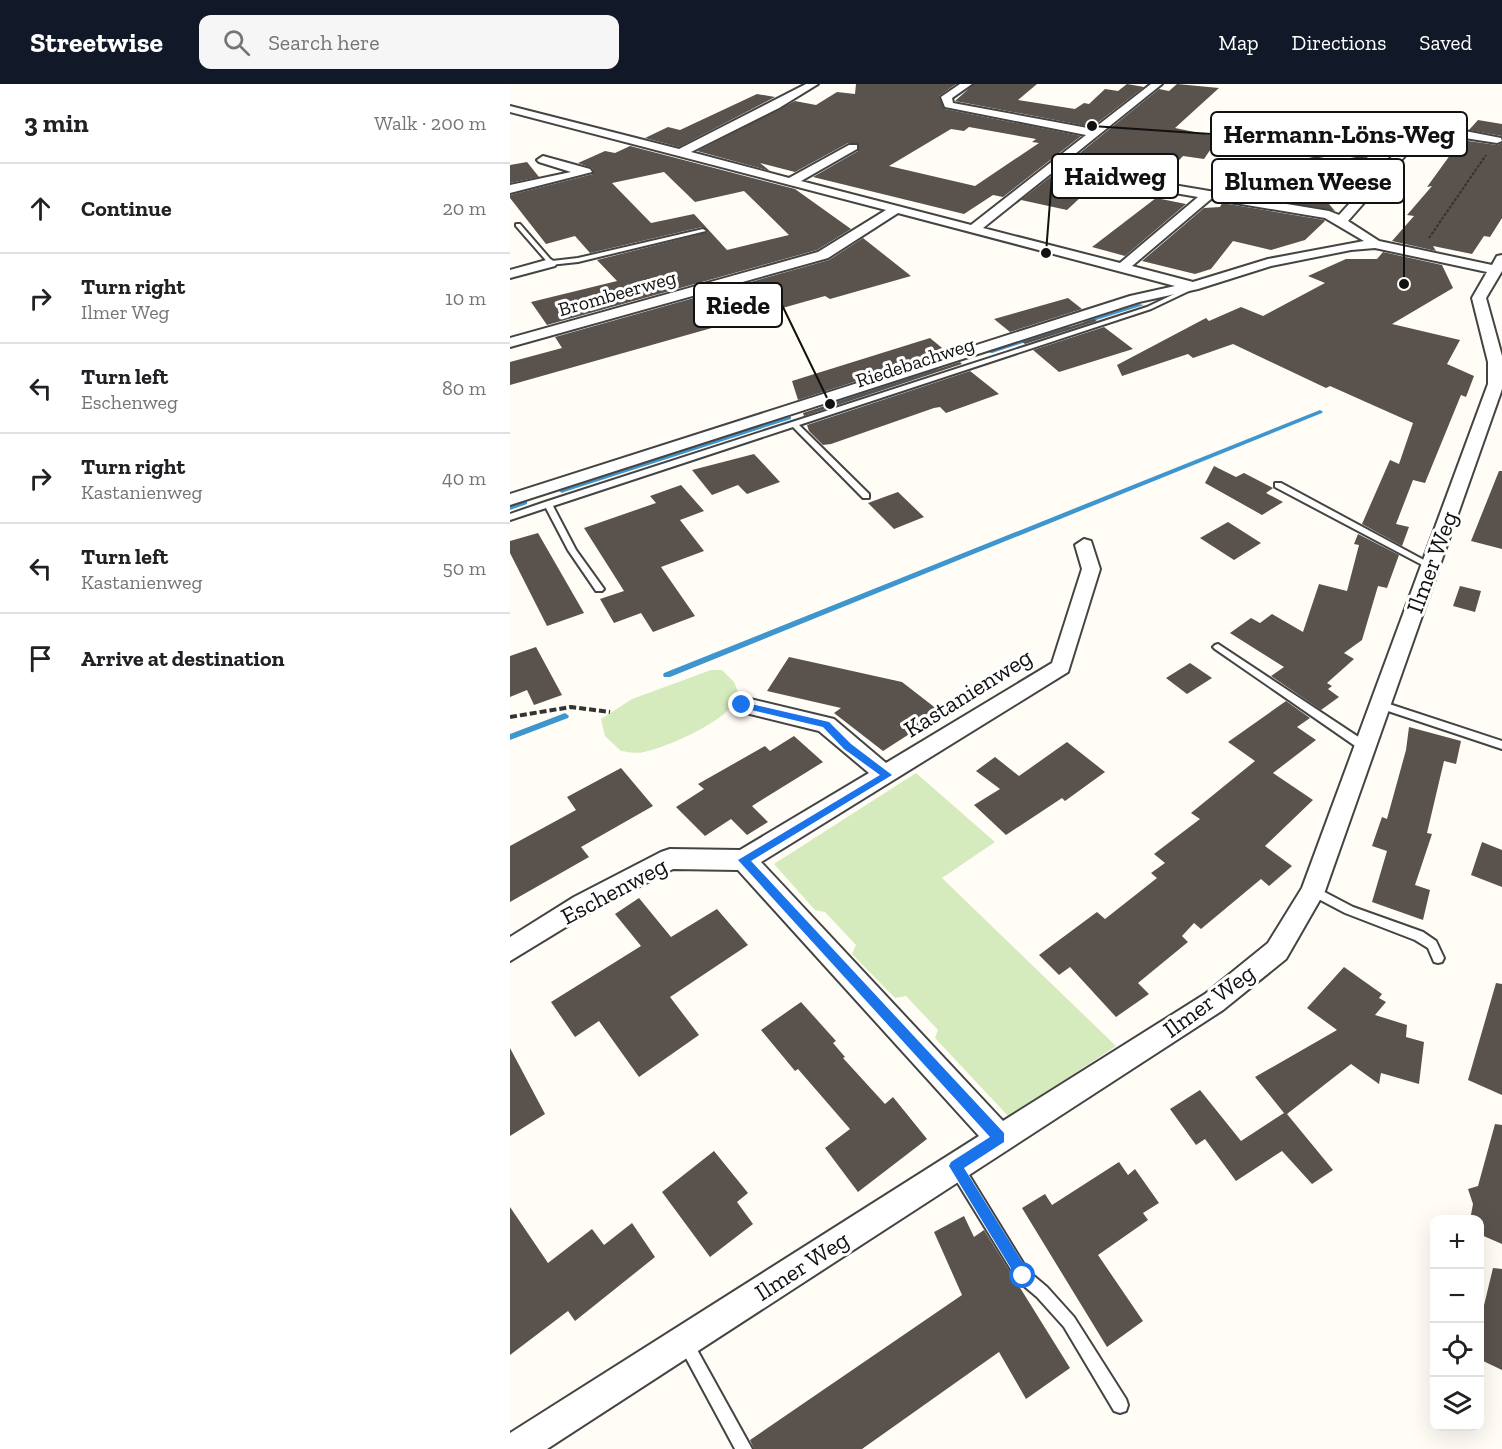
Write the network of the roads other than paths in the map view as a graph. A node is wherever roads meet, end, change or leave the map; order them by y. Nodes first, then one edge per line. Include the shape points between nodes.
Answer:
1 (813, 84) edge
2 (967, 84) edge
3 (1157, 84) edge
4 (510, 109) edge
5 (1094, 133) junction
6 (1497, 140) road end
7 (853, 147) dead end
8 (1283, 147) dead end
9 (681, 153) junction
10 (543, 160) dead end
11 (1389, 167) junction
12 (1050, 168) junction
13 (792, 181) junction
14 (510, 189) edge
15 (1208, 195) junction
16 (898, 208) junction
17 (1341, 221) junction
18 (518, 225) dead end
19 (975, 228) junction
20 (703, 231) dead end
21 (1375, 244) junction
22 (550, 263) junction
23 (1499, 265) edge
24 (1123, 267) junction
25 (510, 274) edge
26 (1193, 286) junction
27 (1494, 324) edge
28 (510, 343) edge
29 (794, 424) junction
30 (1278, 485) dead end
31 (866, 496) dead end
32 (510, 500) edge
33 (548, 504) junction
34 (510, 517) edge
35 (1084, 545) dead end
36 (1431, 566) junction
37 (599, 589) dead end
38 (1218, 647) dead end
39 (742, 705) dead end
40 (1380, 705) junction
41 (1502, 745) edge
42 (1365, 747) junction
43 (887, 775) junction
44 (744, 860) junction
45 (1313, 891) junction
46 (510, 950) edge
47 (1438, 958) dead end
48 (1000, 1138) junction
49 (956, 1166) junction
50 (685, 1342) junction
51 (1120, 1405) dead end
52 (516, 1449) edge
53 (744, 1449) edge

1 - 9 street
2 - 5 street via 946,98 949,105
3 - 5 street
4 - 9 street
5 - 12 street
6 - 11 street via 1423,129
7 - 13 street
8 - 11 street
9 - 13 street
10 - 14 street via 586,172
11 - 17 street
12 - 15 street
12 - 19 street
13 - 16 street
15 - 17 street via 1311,211
15 - 24 street
16 - 19 street
16 - 28 street, Brombeerweg via 823,255
17 - 21 street
18 - 22 lane
19 - 24 street
20 - 22 lane
21 - 23 street
21 - 26 street, Riedebachweg via 1268,263
22 - 25 street
23 - 27 street, Ilmer Weg via 1479,298
24 - 26 street
26 - 29 lane, Riedebachweg via 1149,308
26 - 32 street, Riedebachweg via 1135,299
27 - 36 street, Ilmer Weg via 1496,384
29 - 31 lane
29 - 33 lane, Riedebachweg
30 - 36 lane
33 - 34 lane, Riedebachweg
33 - 37 lane via 572,550
35 - 43 street, Kastanienweg via 1091,569 1061,668
36 - 40 street, Ilmer Weg
38 - 42 lane
39 - 43 street via 826,725
40 - 41 lane
40 - 42 street, Ilmer Weg
42 - 45 street, Ilmer Weg
43 - 44 street, Kastanienweg
44 - 46 street, Eschenweg via 670,859 583,904
44 - 48 street
45 - 47 lane via 1349,910 1419,936 1432,945
45 - 48 street, Ilmer Weg via 1276,951 1214,1002
48 - 49 street, Ilmer Weg
49 - 50 street, Ilmer Weg
49 - 51 lane via 1023,1276 1069,1322
50 - 52 street, Ilmer Weg
50 - 53 lane

